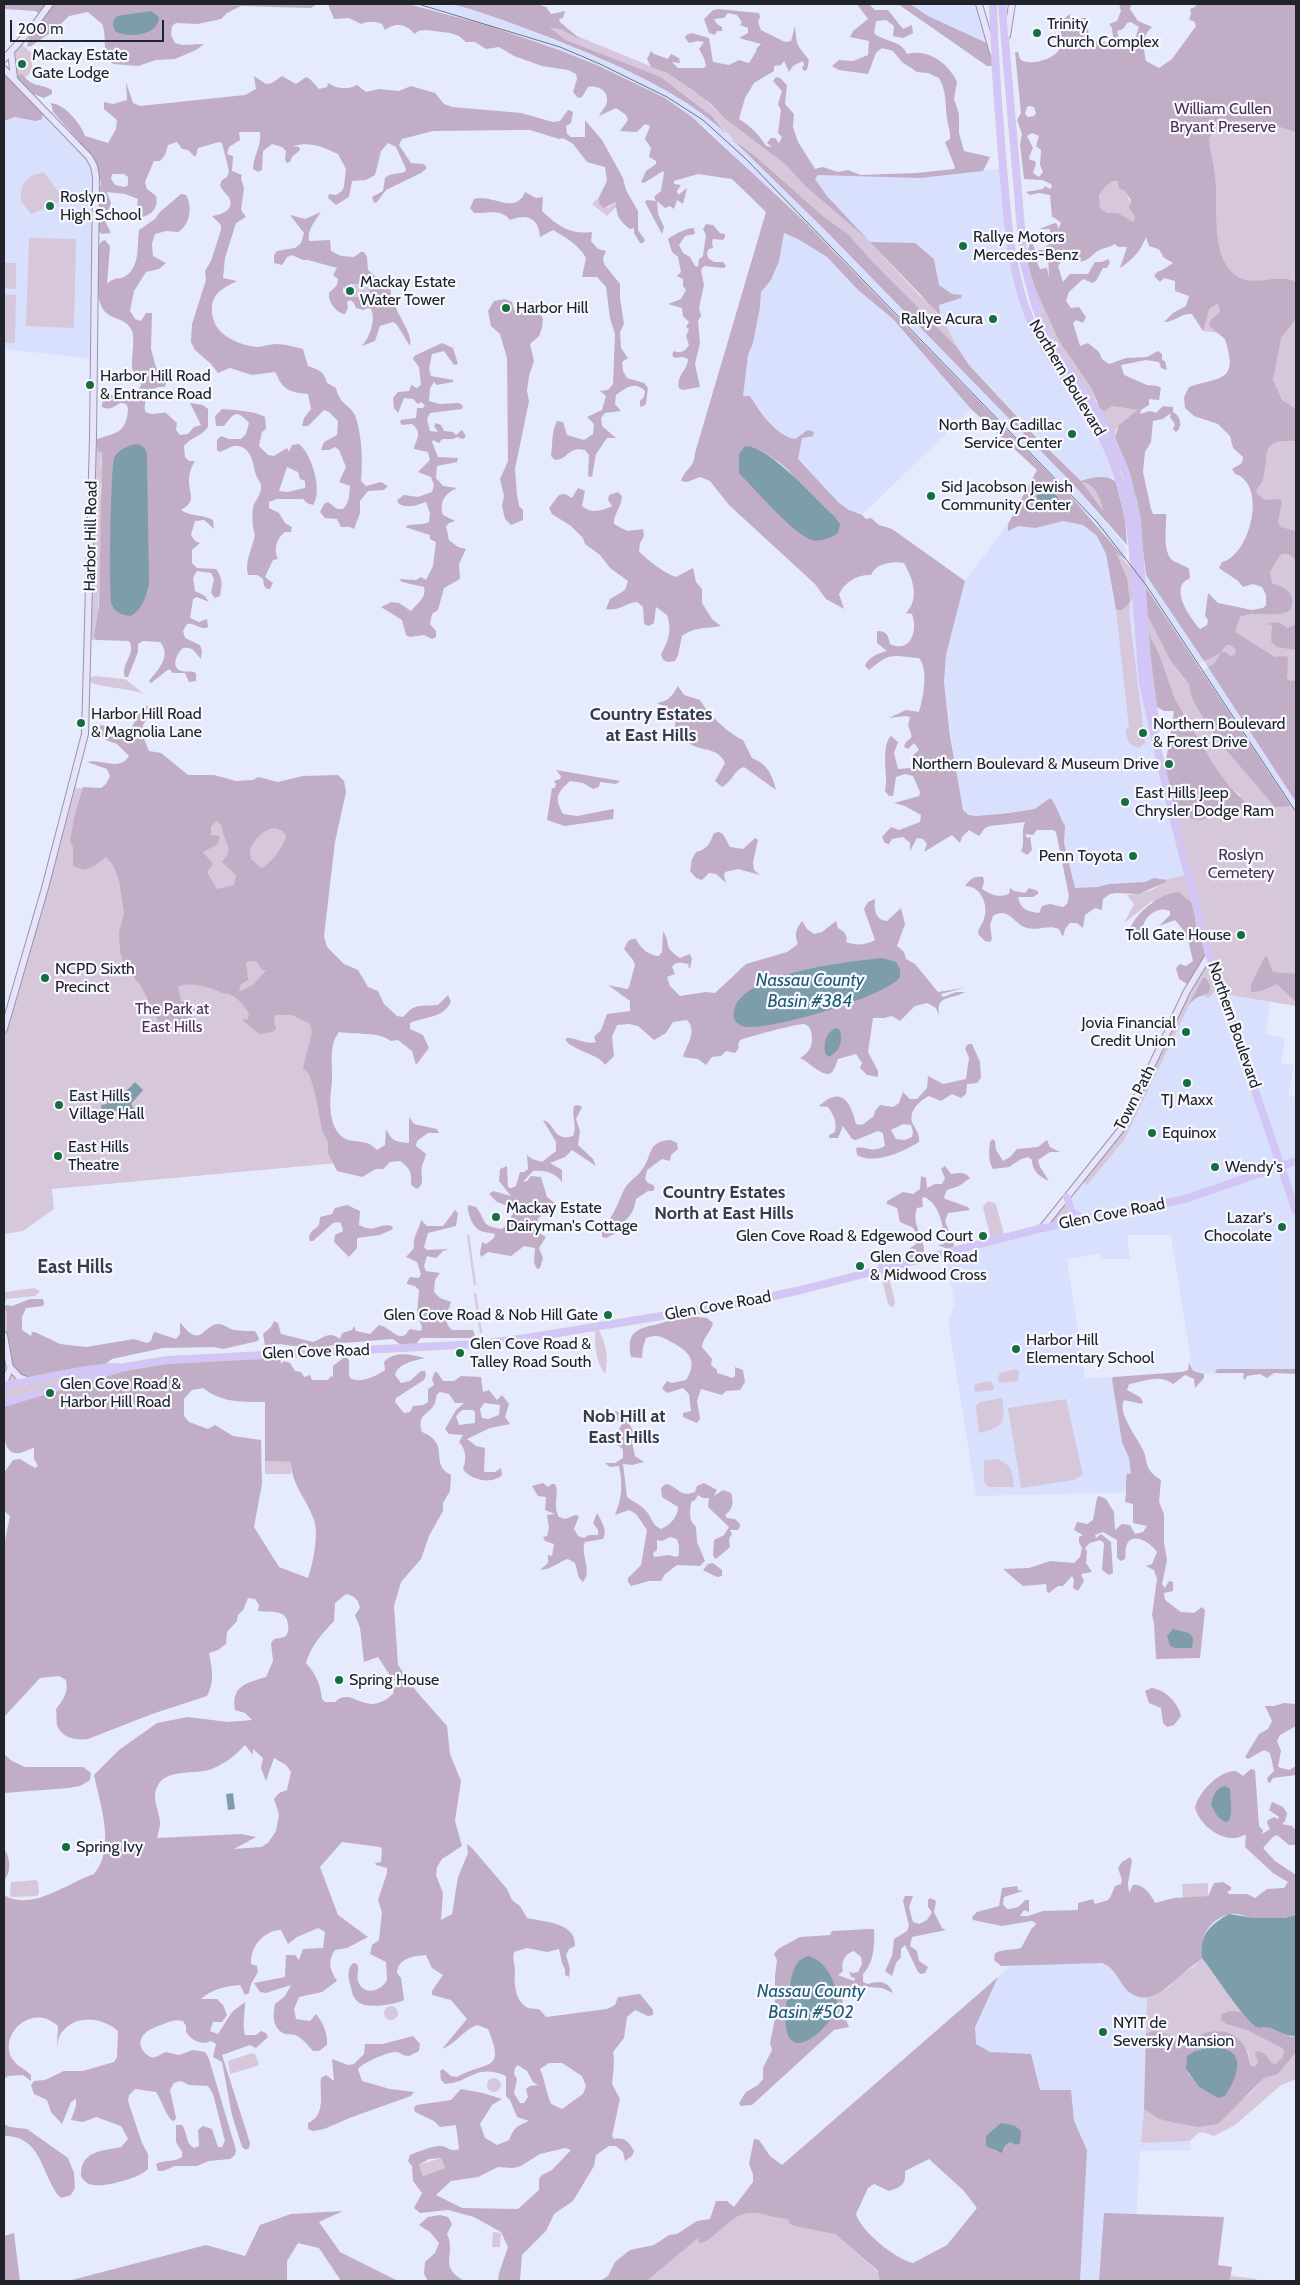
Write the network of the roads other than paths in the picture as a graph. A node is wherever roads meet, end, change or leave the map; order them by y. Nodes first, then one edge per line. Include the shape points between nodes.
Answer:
1 (50, 4) edge
2 (979, 4) edge
3 (993, 4) edge
4 (1002, 4) edge
5 (1012, 4) edge
6 (11, 52) junction
7 (4, 60) edge
8 (1006, 62) junction
9 (995, 66) junction
10 (4, 69) edge
11 (14, 79) junction
12 (1022, 252) junction
13 (1011, 253) junction
14 (1158, 749) junction
15 (1209, 955) junction
16 (4, 1028) edge
17 (1296, 1161) edge
18 (1282, 1164) junction
19 (1067, 1197) junction
20 (1296, 1211) edge
21 (1084, 1220) junction
22 (1042, 1228) junction
23 (4, 1335) edge
24 (125, 1367) junction
25 (7, 1368) edge
26 (30, 1382) junction
27 (4, 1384) edge
28 (5, 1404) edge

1 - 6 street
2 - 9 street
3 - 9 main road, Northern Boulevard
4 - 8 main road, Northern Boulevard
5 - 8 street
6 - 7 street
6 - 11 street
8 - 12 main road, Northern Boulevard
9 - 13 main road, Northern Boulevard
10 - 11 street, Harbor Hill Road
11 - 16 street, Harbor Hill Road via 78,145 95,169 94,391 85,734
12 - 13 main road
12 - 14 main road, Northern Boulevard via 1044,328 1105,423 1126,474 1137,519 1147,659
13 - 14 main road, Northern Boulevard via 1021,294 1035,330 1099,430 1119,476 1132,540 1143,683
14 - 15 main road, Northern Boulevard
15 - 18 main road, Northern Boulevard
15 - 19 street, Town Path via 1187,991 1122,1128
17 - 18 main road, Glen Cove Road
18 - 20 main road, Northern Boulevard
18 - 21 main road, Glen Cove Road via 1203,1194
19 - 21 main road via 1071,1212
19 - 22 street, Town Path
21 - 22 main road, Glen Cove Road
22 - 24 main road, Glen Cove Road via 747,1302 527,1338 425,1347 188,1358
23 - 25 street
24 - 26 main road, Glen Cove Road via 94,1368
24 - 28 main road, Glen Cove Road
25 - 26 street
25 - 27 street via 10,1373
26 - 27 main road, Glen Cove Road

